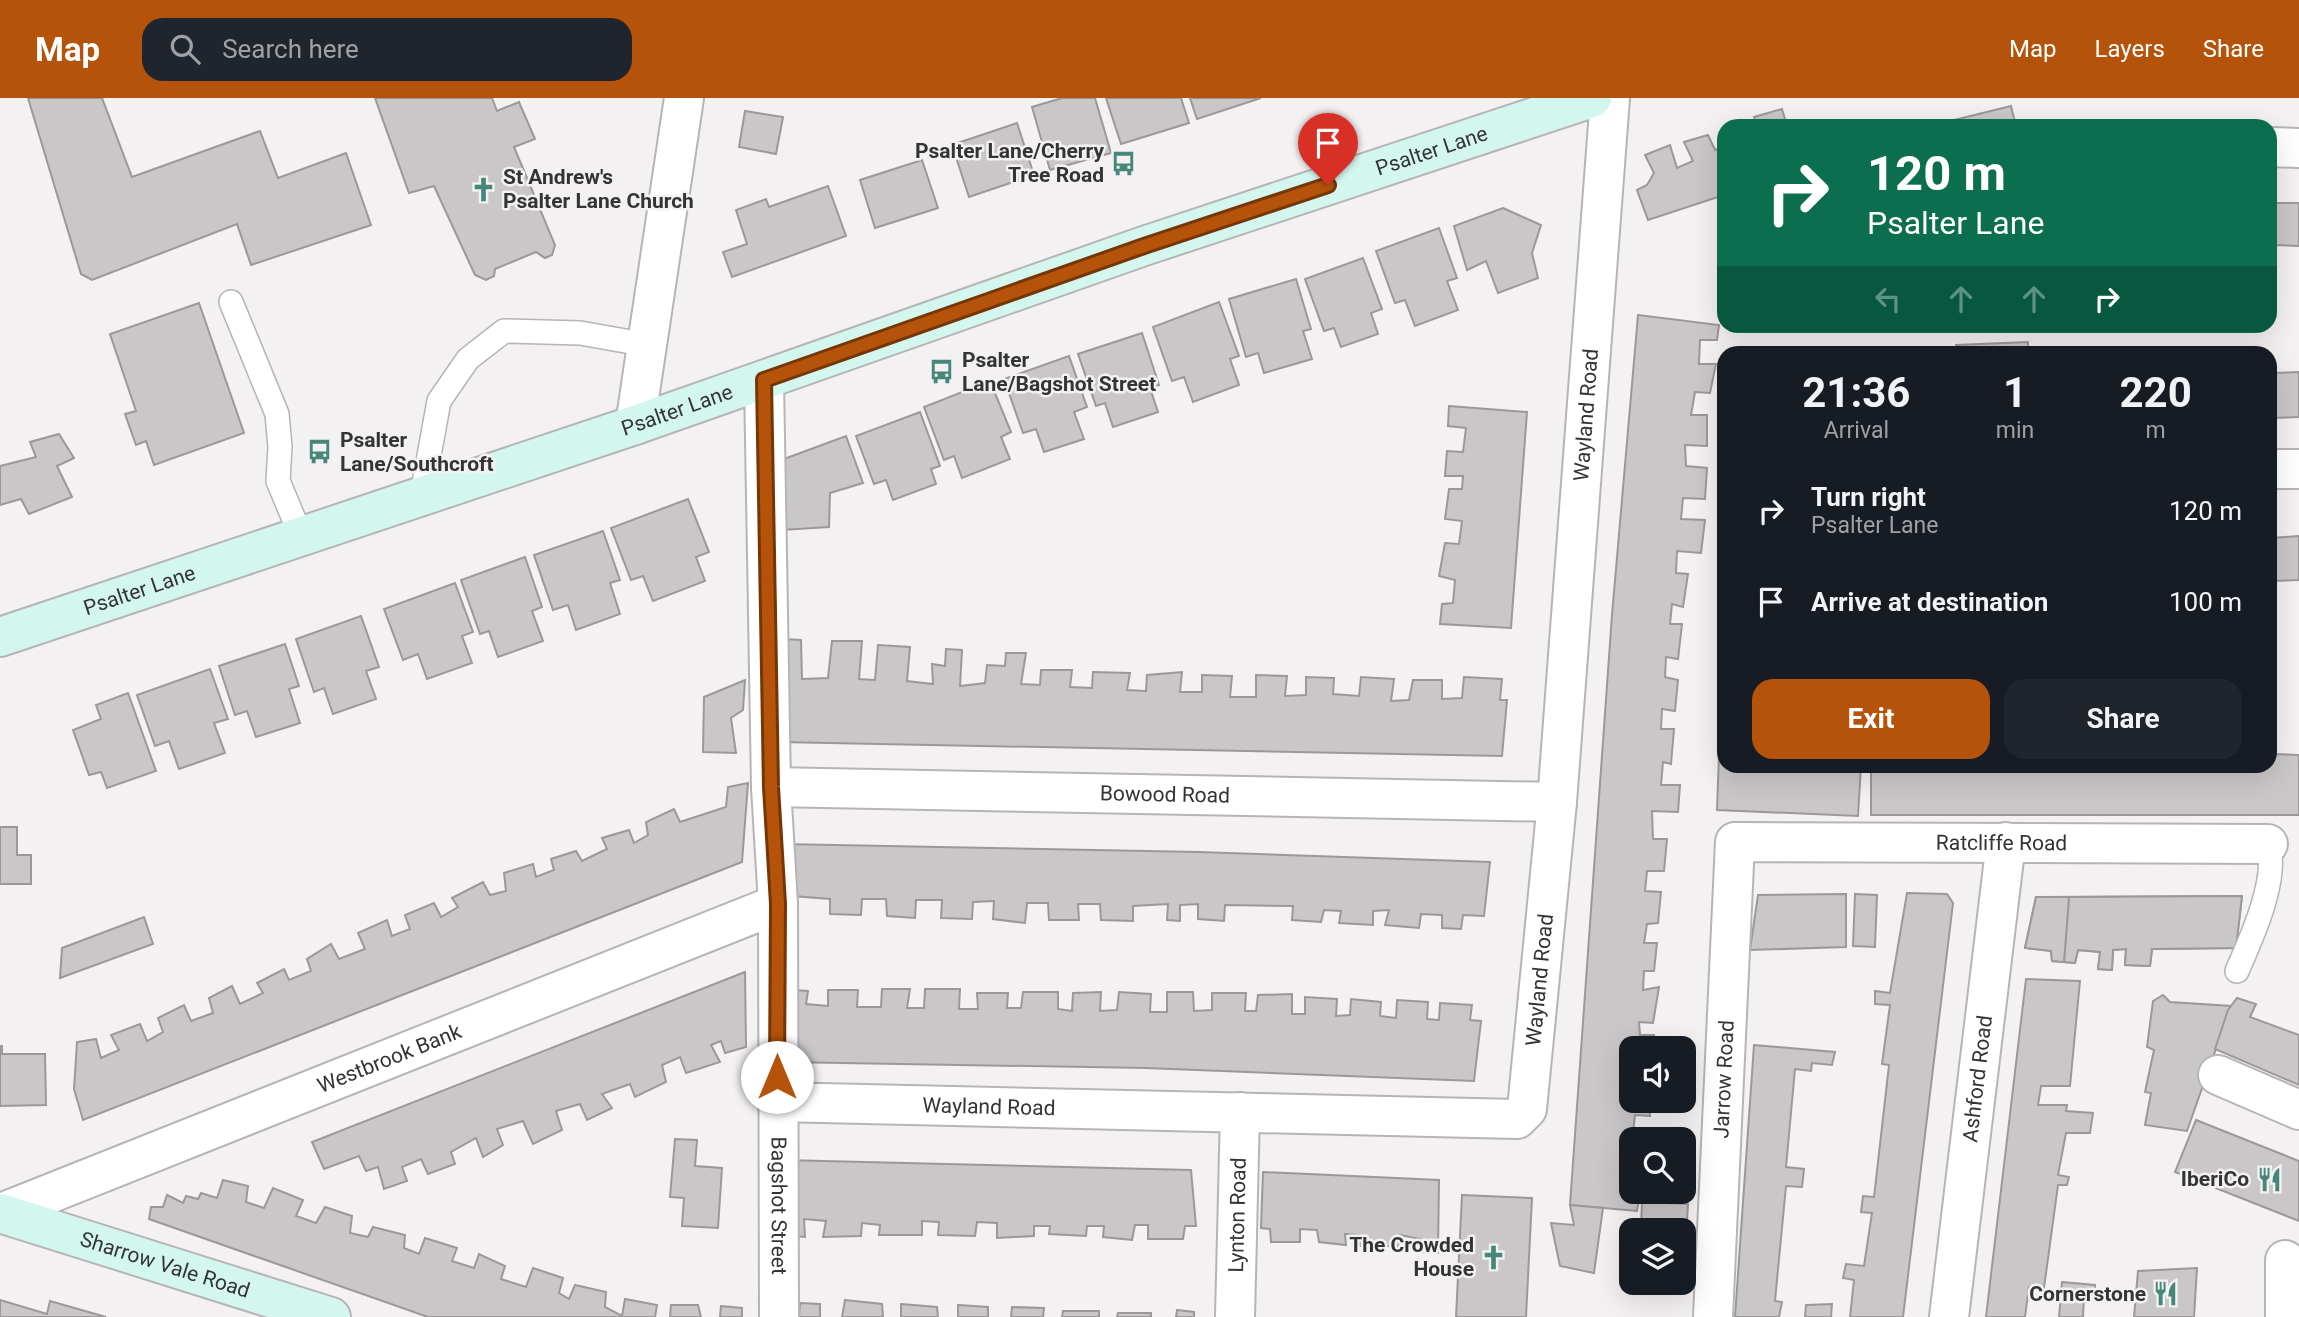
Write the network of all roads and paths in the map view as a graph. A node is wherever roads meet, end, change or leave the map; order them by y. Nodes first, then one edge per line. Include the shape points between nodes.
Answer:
1 (684, 98) edge
2 (1592, 98) edge
3 (1610, 98) edge
4 (2277, 147) edge
5 (2299, 148) edge
6 (231, 302) dead end
7 (648, 345) junction
8 (764, 380) junction
9 (635, 425) junction
10 (2299, 469) edge
11 (2277, 470) edge
12 (422, 494) junction
13 (301, 536) junction
14 (0, 637) edge
15 (771, 787) junction
16 (1557, 802) junction
17 (1735, 842) joint
18 (2006, 842) junction
19 (2268, 844) joint
20 (778, 904) junction
21 (2237, 971) dead end
22 (2218, 1076) dead end
23 (777, 1102) junction
24 (2299, 1110) edge
25 (1240, 1112) junction
26 (1, 1213) edge
27 (2285, 1260) dead end
28 (311, 1314) edge
29 (779, 1317) edge
30 (1235, 1317) edge
31 (1713, 1317) edge
32 (1949, 1317) edge
33 (2285, 1317) edge

1 - 7 street
2 - 8 street, Psalter Lane via 1131,250
3 - 16 street, Wayland Road
4 - 5 street
6 - 13 lane via 277,414 278,481
7 - 9 street
7 - 12 lane via 580,333 504,331 468,359 439,401
8 - 9 street, Psalter Lane
8 - 15 street, Bagshot Street
9 - 12 street, Psalter Lane
10 - 11 street
12 - 13 street, Psalter Lane
13 - 14 street, Psalter Lane
15 - 16 street, Bowood Road
15 - 20 street, Bagshot Street
16 - 25 street, Wayland Road via 1527,1108 1517,1119
17 - 18 street, Ratcliffe Road
17 - 31 street, Jarrow Road
18 - 19 street, Ratcliffe Road
18 - 32 street, Ashford Road
19 - 21 lane via 2267,885
20 - 23 street, Bagshot Street
20 - 26 street, Westbrook Bank
22 - 24 street
23 - 25 street, Wayland Road
23 - 29 street, Bagshot Street
25 - 30 street, Lynton Road
26 - 28 street, Sharrow Vale Road
27 - 33 street

